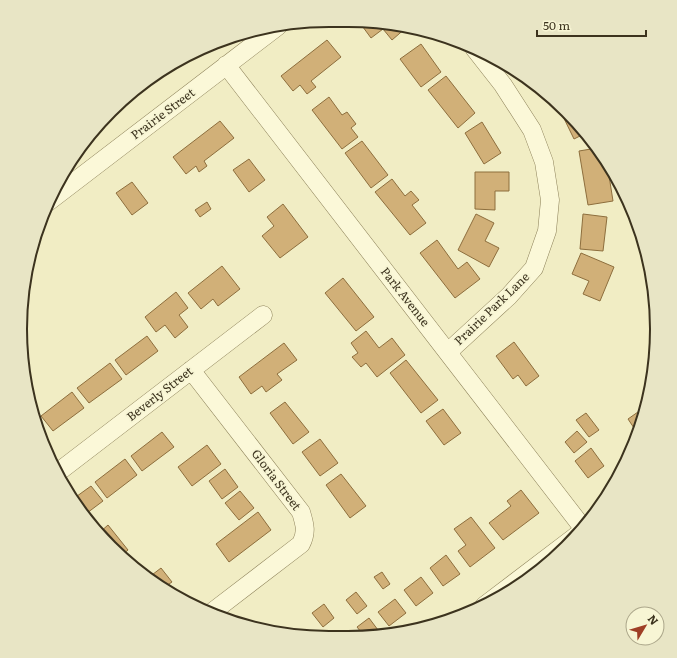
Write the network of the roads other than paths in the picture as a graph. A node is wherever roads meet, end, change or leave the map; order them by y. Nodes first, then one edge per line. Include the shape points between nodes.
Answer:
1 (268, 33) edge
2 (482, 58) edge
3 (226, 65) junction
4 (59, 194) edge
5 (263, 315) dead end
6 (448, 352) junction
7 (191, 370) junction
8 (62, 470) edge
9 (579, 523) edge
10 (216, 609) edge

1 - 3 street, Prairie Street
2 - 6 street, Prairie Park Lane via 532,130 544,162 550,200 547,231 534,268 509,296
3 - 4 street, Prairie Street
3 - 6 street, Park Avenue
5 - 7 street, Beverly Street
6 - 9 street, Park Avenue
7 - 8 street, Beverly Street
7 - 10 street, Gloria Street via 301,512 305,523 302,544

